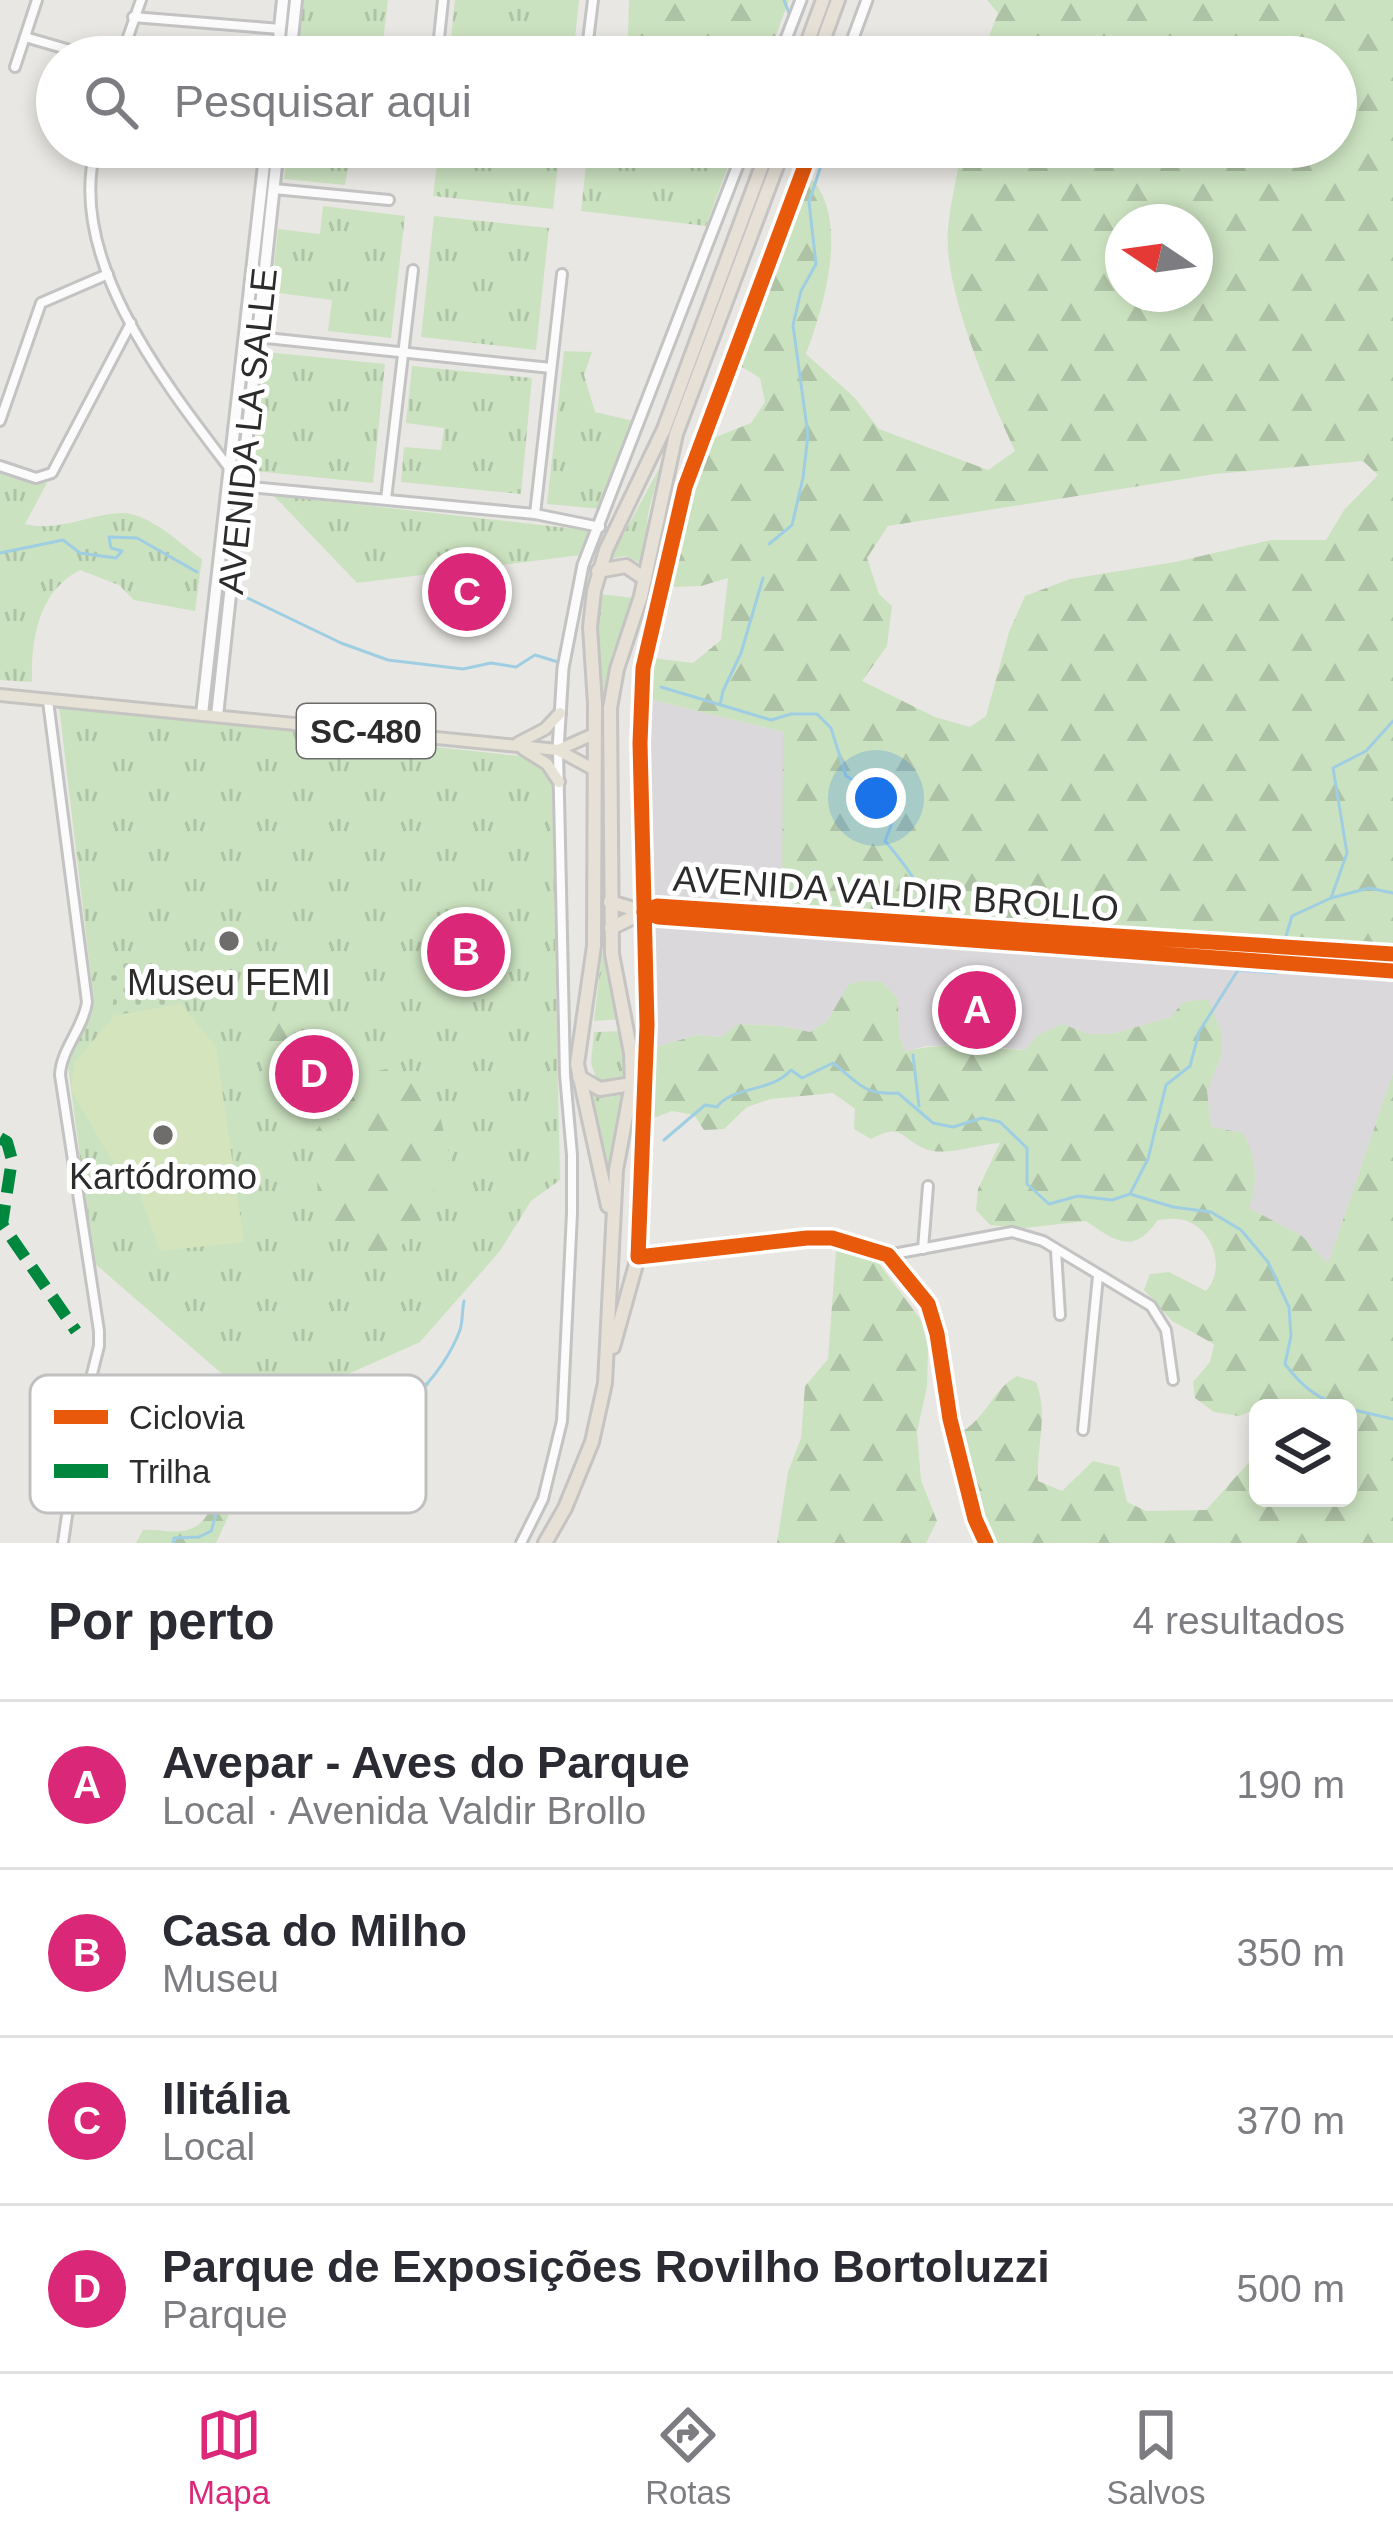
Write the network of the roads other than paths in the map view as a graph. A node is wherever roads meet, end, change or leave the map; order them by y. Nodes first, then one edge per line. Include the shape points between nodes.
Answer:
1 (37, 0) edge
2 (284, 0) edge
3 (296, 0) edge
4 (443, 0) edge
5 (593, 0) edge
6 (801, 0) edge
7 (824, 0) edge
8 (838, 0) edge
9 (867, 0) edge
10 (139, 1) edge
11 (133, 17) junction
12 (280, 29) junction
13 (127, 36) edge
14 (279, 36) edge
15 (292, 36) edge
16 (439, 36) edge
17 (589, 36) edge
18 (787, 36) edge
19 (810, 36) edge
20 (825, 36) edge
21 (854, 36) edge
22 (25, 37) junction
23 (36, 40) edge
24 (15, 67) dead end
25 (90, 168) edge
26 (264, 168) edge
27 (276, 168) edge
28 (738, 168) edge
29 (761, 168) edge
30 (776, 168) edge
31 (804, 168) edge
32 (274, 190) junction
33 (389, 200) dead end
34 (413, 270) dead end
35 (108, 274) junction
36 (562, 274) dead end
37 (254, 302) junction
38 (131, 323) junction
39 (256, 337) junction
40 (403, 353) junction
41 (551, 368) junction
42 (0, 421) edge
43 (0, 466) edge
44 (231, 470) junction
45 (229, 485) junction
46 (243, 486) junction
47 (386, 499) junction
48 (535, 514) junction
49 (600, 526) junction
50 (598, 571) junction
51 (645, 579) junction
52 (0, 695) edge
53 (48, 701) junction
54 (560, 713) junction
55 (202, 715) junction
56 (217, 716) junction
57 (593, 734) junction
58 (514, 745) junction
59 (558, 749) junction
60 (593, 769) junction
61 (559, 782) junction
62 (610, 902) junction
63 (644, 912) junction
64 (611, 928) junction
65 (1393, 954) edge
66 (1393, 971) edge
67 (579, 1077) junction
68 (632, 1084) junction
69 (928, 1186) dead end
70 (611, 1231) junction
71 (923, 1249) junction
72 (1055, 1250) junction
73 (888, 1256) junction
74 (638, 1257) junction
75 (1098, 1276) junction
76 (1060, 1315) dead end
77 (608, 1366) junction
78 (92, 1375) edge
79 (1173, 1380) dead end
80 (1083, 1430) dead end
81 (67, 1513) edge
82 (63, 1543) edge
83 (520, 1543) edge
84 (545, 1543) edge
85 (986, 1543) edge

1 - 22 street
2 - 12 main road
3 - 15 main road
4 - 16 street
5 - 17 street
6 - 18 street
7 - 19 highway
8 - 20 highway
9 - 21 street
10 - 11 street
11 - 12 street
11 - 13 street
12 - 14 main road
22 - 23 street
22 - 24 street
25 - 35 street via 90,205
26 - 37 main road, AVENIDA LA SALLE
27 - 32 main road, AVENIDA LA SALLE
28 - 49 street
29 - 50 highway via 664,429
30 - 51 highway via 676,434
31 - 63 street via 685,488 657,600 641,697
32 - 33 street
32 - 37 main road, AVENIDA LA SALLE
34 - 40 street
35 - 38 street
35 - 42 street via 41,303
36 - 41 street
37 - 39 main road, AVENIDA LA SALLE
37 - 44 main road, AVENIDA LA SALLE
38 - 43 street via 46,477
38 - 44 street
39 - 40 street
39 - 46 main road, AVENIDA LA SALLE
40 - 41 street
40 - 47 street
41 - 48 street
44 - 45 main road, AVENIDA LA SALLE
45 - 46 street
45 - 55 main road, AVENIDA LA SALLE
46 - 47 street
46 - 56 main road, AVENIDA LA SALLE
47 - 48 street
48 - 49 street
49 - 54 street via 574,607
50 - 51 highway via 626,566
50 - 57 highway via 590,627
51 - 62 highway via 610,708
52 - 53 main road, SC-480
53 - 55 main road, SC-480
53 - 78 street via 87,1002 60,1076 99,1331
54 - 58 main road
54 - 59 street
55 - 56 main road, SC-480
56 - 58 main road, SC-480
57 - 59 main road, SC-480
57 - 60 highway
58 - 59 main road, SC-480
58 - 61 main road via 547,764
59 - 60 main road, SC-480
59 - 61 street
60 - 67 highway via 593,946
61 - 83 street via 572,1156 562,1421 543,1499
62 - 63 highway
62 - 64 highway
63 - 64 highway
63 - 65 street, AVENIDA VALDIR BROLLO via 657,906
63 - 66 street, AVENIDA VALDIR BROLLO
63 - 74 street
64 - 68 highway
67 - 68 highway via 606,1090
67 - 70 highway
68 - 70 highway
69 - 71 street
70 - 77 highway
71 - 72 street via 1012,1232
71 - 73 street
72 - 75 street
72 - 76 street
73 - 74 street via 808,1238
73 - 85 street via 928,1304
74 - 77 highway
75 - 79 street via 1151,1306 1166,1330
75 - 80 street
77 - 84 highway via 592,1442
81 - 82 street

